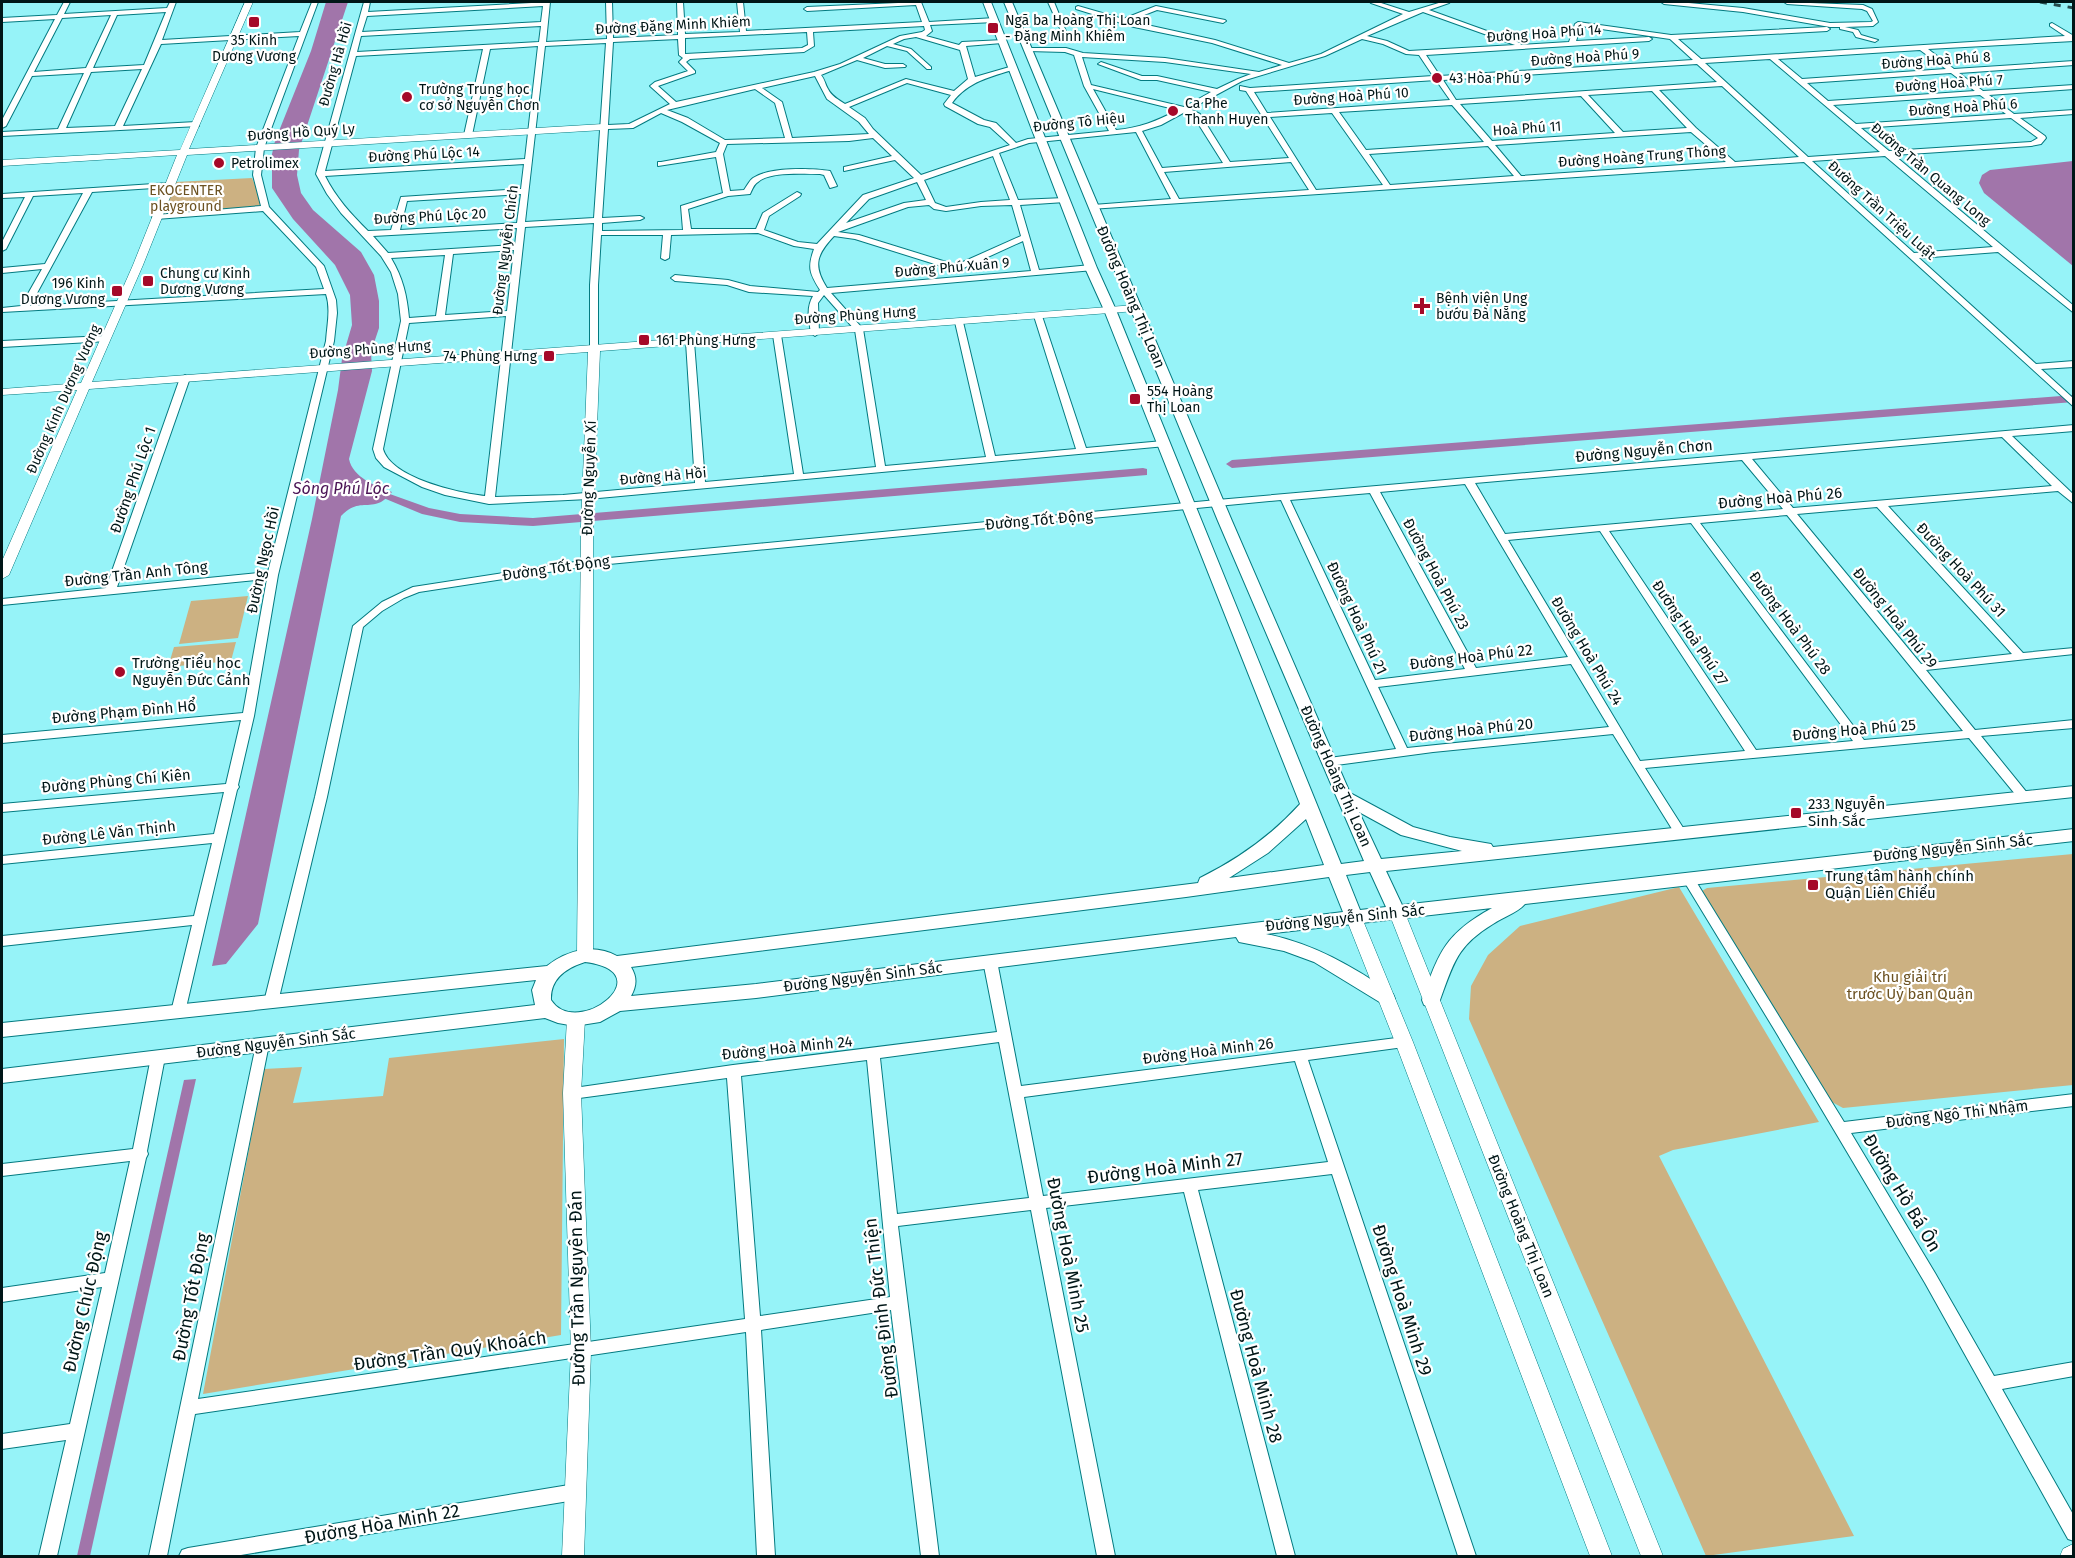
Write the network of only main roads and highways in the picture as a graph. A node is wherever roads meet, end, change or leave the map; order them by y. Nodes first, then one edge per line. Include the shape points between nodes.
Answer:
1 (987, 2) edge
2 (1008, 2) edge
3 (2073, 791) edge
4 (1343, 795) junction
5 (1310, 804) junction
6 (2073, 835) edge
7 (1513, 852) junction
8 (1376, 865) junction
9 (1335, 870) junction
10 (1186, 891) junction
11 (1526, 897) junction
12 (1397, 913) junction
13 (1354, 918) junction
14 (1214, 933) junction
15 (618, 962) junction
16 (550, 972) junction
17 (1386, 999) road end
18 (1431, 1000) road end
19 (617, 1004) junction
20 (550, 1010) junction
21 (2, 1030) edge
22 (2, 1076) edge

1 - 5 main road, Đường Hoàng Thị Loan
2 - 4 main road, Đường Hoàng Thị Loan
3 - 7 main road
4 - 7 main road via 1407,831 1450,843
4 - 8 main road, Đường Hoàng Thị Loan
5 - 9 main road, Đường Hoàng Thị Loan
5 - 10 main road via 1268,847 1236,868
6 - 11 main road, Đường Nguyễn Sinh Sắc
7 - 8 main road
8 - 9 main road
8 - 12 main road, Đường Hoàng Thị Loan
9 - 10 main road
9 - 13 main road, Đường Hoàng Thị Loan
10 - 15 main road
11 - 12 main road, Đường Nguyễn Sinh Sắc
11 - 18 main road via 1461,937 1445,960
12 - 13 main road, Đường Nguyễn Sinh Sắc
13 - 14 main road, Đường Nguyễn Sinh Sắc
14 - 17 main road via 1275,940 1312,951
14 - 19 main road, Đường Nguyễn Sinh Sắc via 756,991
15 - 16 main road via 609,957 585,955 565,961
15 - 19 main road via 625,969 628,986
16 - 20 main road via 541,988 541,996
16 - 21 main road
19 - 20 main road via 605,1012 576,1019
20 - 22 main road, Đường Nguyễn Sinh Sắc

